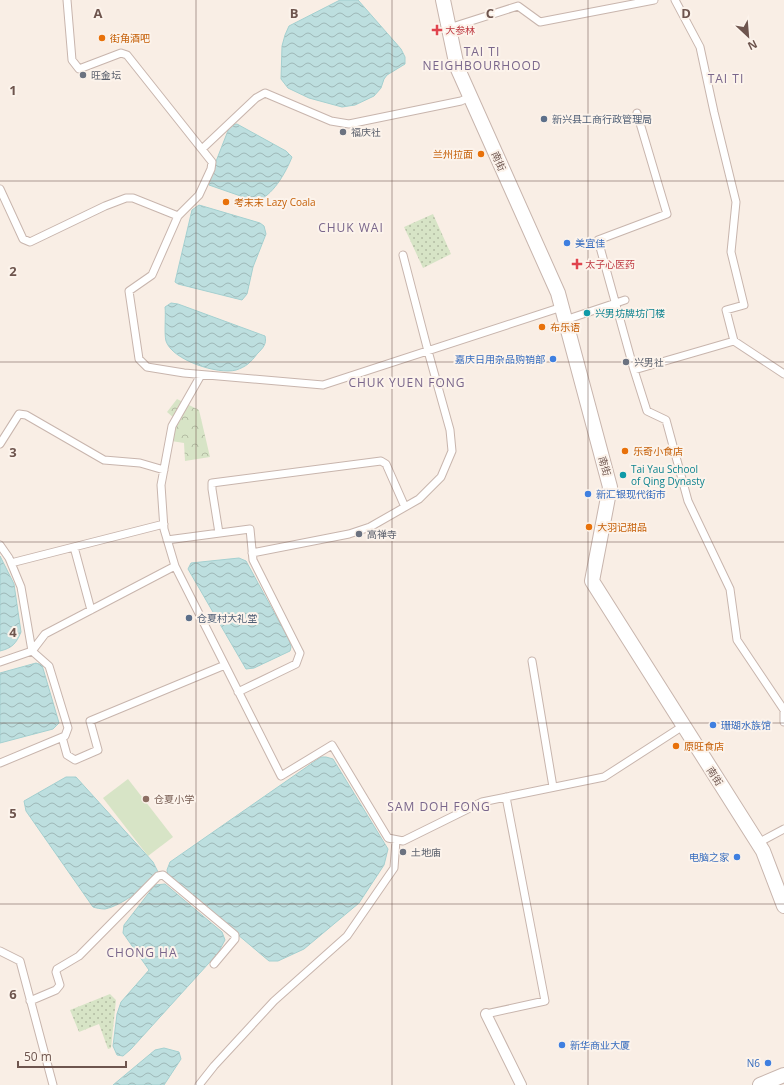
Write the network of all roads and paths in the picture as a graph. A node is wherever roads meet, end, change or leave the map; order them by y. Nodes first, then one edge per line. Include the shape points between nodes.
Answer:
1 (67, 0) edge
2 (443, 0) edge
3 (654, 0) edge
4 (675, 0) edge
5 (449, 28) junction
6 (470, 97) junction
7 (636, 113) dead end
8 (202, 149) junction
9 (0, 189) edge
10 (178, 216) junction
11 (403, 254) dead end
12 (625, 300) dead end
13 (616, 303) junction
14 (563, 314) junction
15 (734, 341) junction
16 (428, 351) junction
17 (634, 370) junction
18 (784, 374) edge
19 (201, 375) junction
20 (0, 444) edge
21 (164, 470) junction
22 (405, 507) junction
23 (164, 524) junction
24 (219, 533) junction
25 (167, 540) junction
26 (0, 545) edge
27 (74, 547) junction
28 (252, 553) junction
29 (10, 563) junction
30 (175, 566) junction
31 (91, 610) junction
32 (32, 651) junction
33 (532, 661) dead end
34 (0, 662) edge
35 (225, 665) junction
36 (238, 692) junction
37 (784, 710) edge
38 (784, 722) edge
39 (683, 726) junction
40 (62, 737) junction
41 (0, 763) edge
42 (553, 787) junction
43 (506, 797) junction
44 (784, 829) edge
45 (396, 840) junction
46 (758, 843) junction
47 (784, 906) edge
48 (0, 951) edge
49 (214, 964) dead end
50 (30, 1001) junction
51 (486, 1014) joint
52 (784, 1075) edge
53 (53, 1085) edge
54 (199, 1085) edge
55 (521, 1085) edge
56 (760, 1085) edge

1 - 8 lane via 72,60 79,69 121,53 127,55
2 - 5 street, 南街
3 - 5 lane via 540,22 518,6
4 - 15 lane via 700,46 736,202 731,252 744,305 726,310
5 - 6 street, 南街 via 457,67
6 - 8 lane via 349,124 332,121 264,93
6 - 14 street, 南街 via 558,292
7 - 13 lane via 667,214 598,240
8 - 10 lane via 212,162 211,169 199,195
9 - 10 lane via 23,239 30,242 126,198
10 - 19 lane via 152,276 129,291 140,359 147,367
11 - 16 lane
12 - 13 lane
13 - 14 lane
13 - 17 lane
14 - 16 lane
14 - 39 street, 南街 via 610,487 592,581
15 - 17 lane
15 - 18 lane
16 - 19 lane via 322,385
16 - 22 lane via 450,430 452,451 440,477 419,499
17 - 37 lane via 647,411 666,420 688,502 730,589 737,640
19 - 21 lane via 172,426
20 - 21 lane via 20,414 26,415 104,460 140,463
21 - 23 lane via 160,485
22 - 24 lane via 386,464 381,461 212,483
22 - 28 lane via 370,527 349,534
23 - 25 lane
23 - 27 lane
24 - 25 lane
24 - 28 lane via 250,529
25 - 30 lane
26 - 29 lane
27 - 29 lane
27 - 31 lane
28 - 36 lane via 253,560 300,653 296,664
29 - 32 lane via 21,587
30 - 31 lane
30 - 35 lane
31 - 32 lane via 45,634
32 - 34 lane
32 - 40 lane via 50,666 68,728
33 - 42 lane
35 - 36 lane
35 - 40 lane via 90,721 98,750 87,755 75,760 67,755
36 - 45 lane via 281,776 332,744 388,838
37 - 38 lane
39 - 42 lane via 604,777
39 - 46 street, 南街
40 - 41 lane
42 - 43 lane
43 - 45 lane via 482,802 403,841
43 - 51 lane via 545,1001
44 - 46 lane
45 - 54 lane via 394,868 348,936 274,1001
46 - 47 street, 南街
48 - 50 lane via 20,961
49 - 50 lane via 235,939 235,935 163,875 158,876 79,956 57,969 60,986 56,990
50 - 53 lane
51 - 55 street
52 - 56 street

